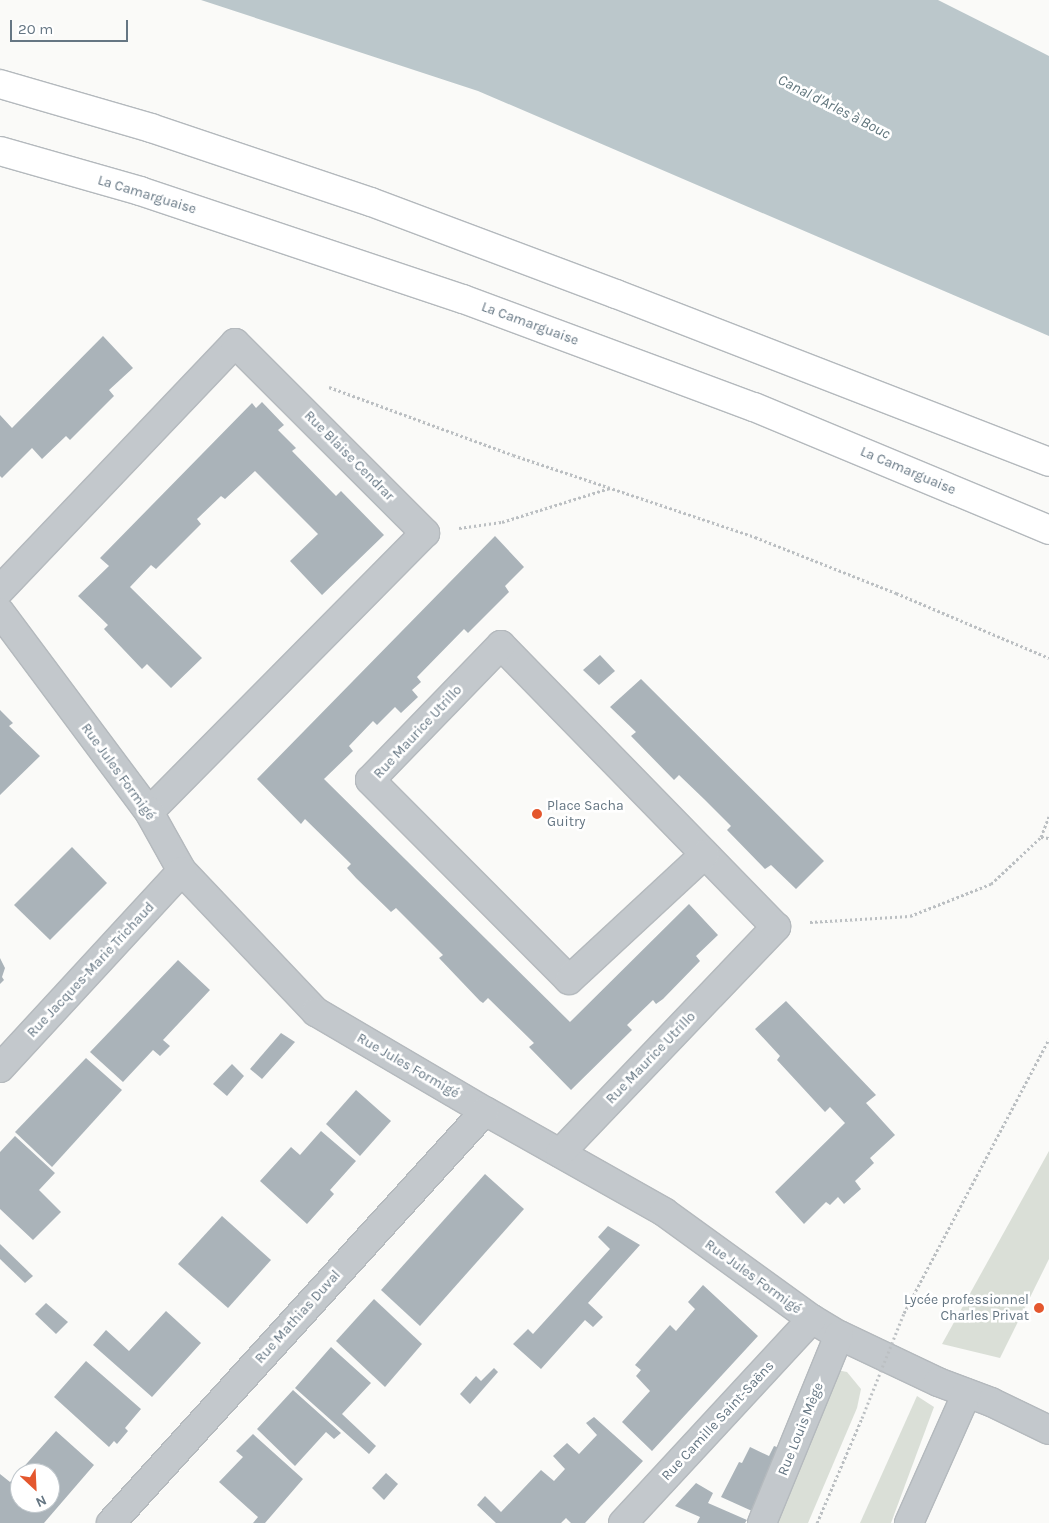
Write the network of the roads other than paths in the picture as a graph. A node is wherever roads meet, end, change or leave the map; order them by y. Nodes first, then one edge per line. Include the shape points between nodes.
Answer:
1 (0, 84) edge
2 (0, 151) edge
3 (1049, 462) edge
4 (1049, 530) edge
5 (0, 590) edge
6 (0, 612) edge
7 (149, 812) junction
8 (705, 854) junction
9 (182, 870) junction
10 (0, 1068) edge
11 (485, 1111) junction
12 (560, 1153) junction
13 (812, 1319) junction
14 (839, 1334) junction
15 (967, 1392) junction
16 (1049, 1430) edge
17 (111, 1523) edge
18 (623, 1523) edge
19 (762, 1523) edge
20 (909, 1523) edge

1 - 3 highway via 151,128 371,202
2 - 4 highway, La Camarguaise via 140,191 463,300 754,407
5 - 7 street, Rue Blaise Cendrar via 234,343 425,533
6 - 7 street, Rue Jules Formigé
7 - 9 street, Rue Jules Formigé
8 - 8 street, Rue Maurice Utrillo via 569,980 370,780 501,645
8 - 12 street, Rue Maurice Utrillo via 776,927
9 - 10 street, Rue Jacques-Marie Trichaud
9 - 11 street, Rue Jules Formigé via 316,1012
11 - 12 street, Rue Jules Formigé
11 - 17 street, Rue Mathias Duval
12 - 13 street, Rue Jules Formigé via 664,1212
13 - 14 street, Rue Jules Formigé
13 - 18 street, Rue Camille Saint-Saëns
14 - 15 street, Rue Jules Formigé via 938,1382
14 - 19 street, Rue Louis Mège
15 - 16 street, Rue Jules Formigé
15 - 20 street

